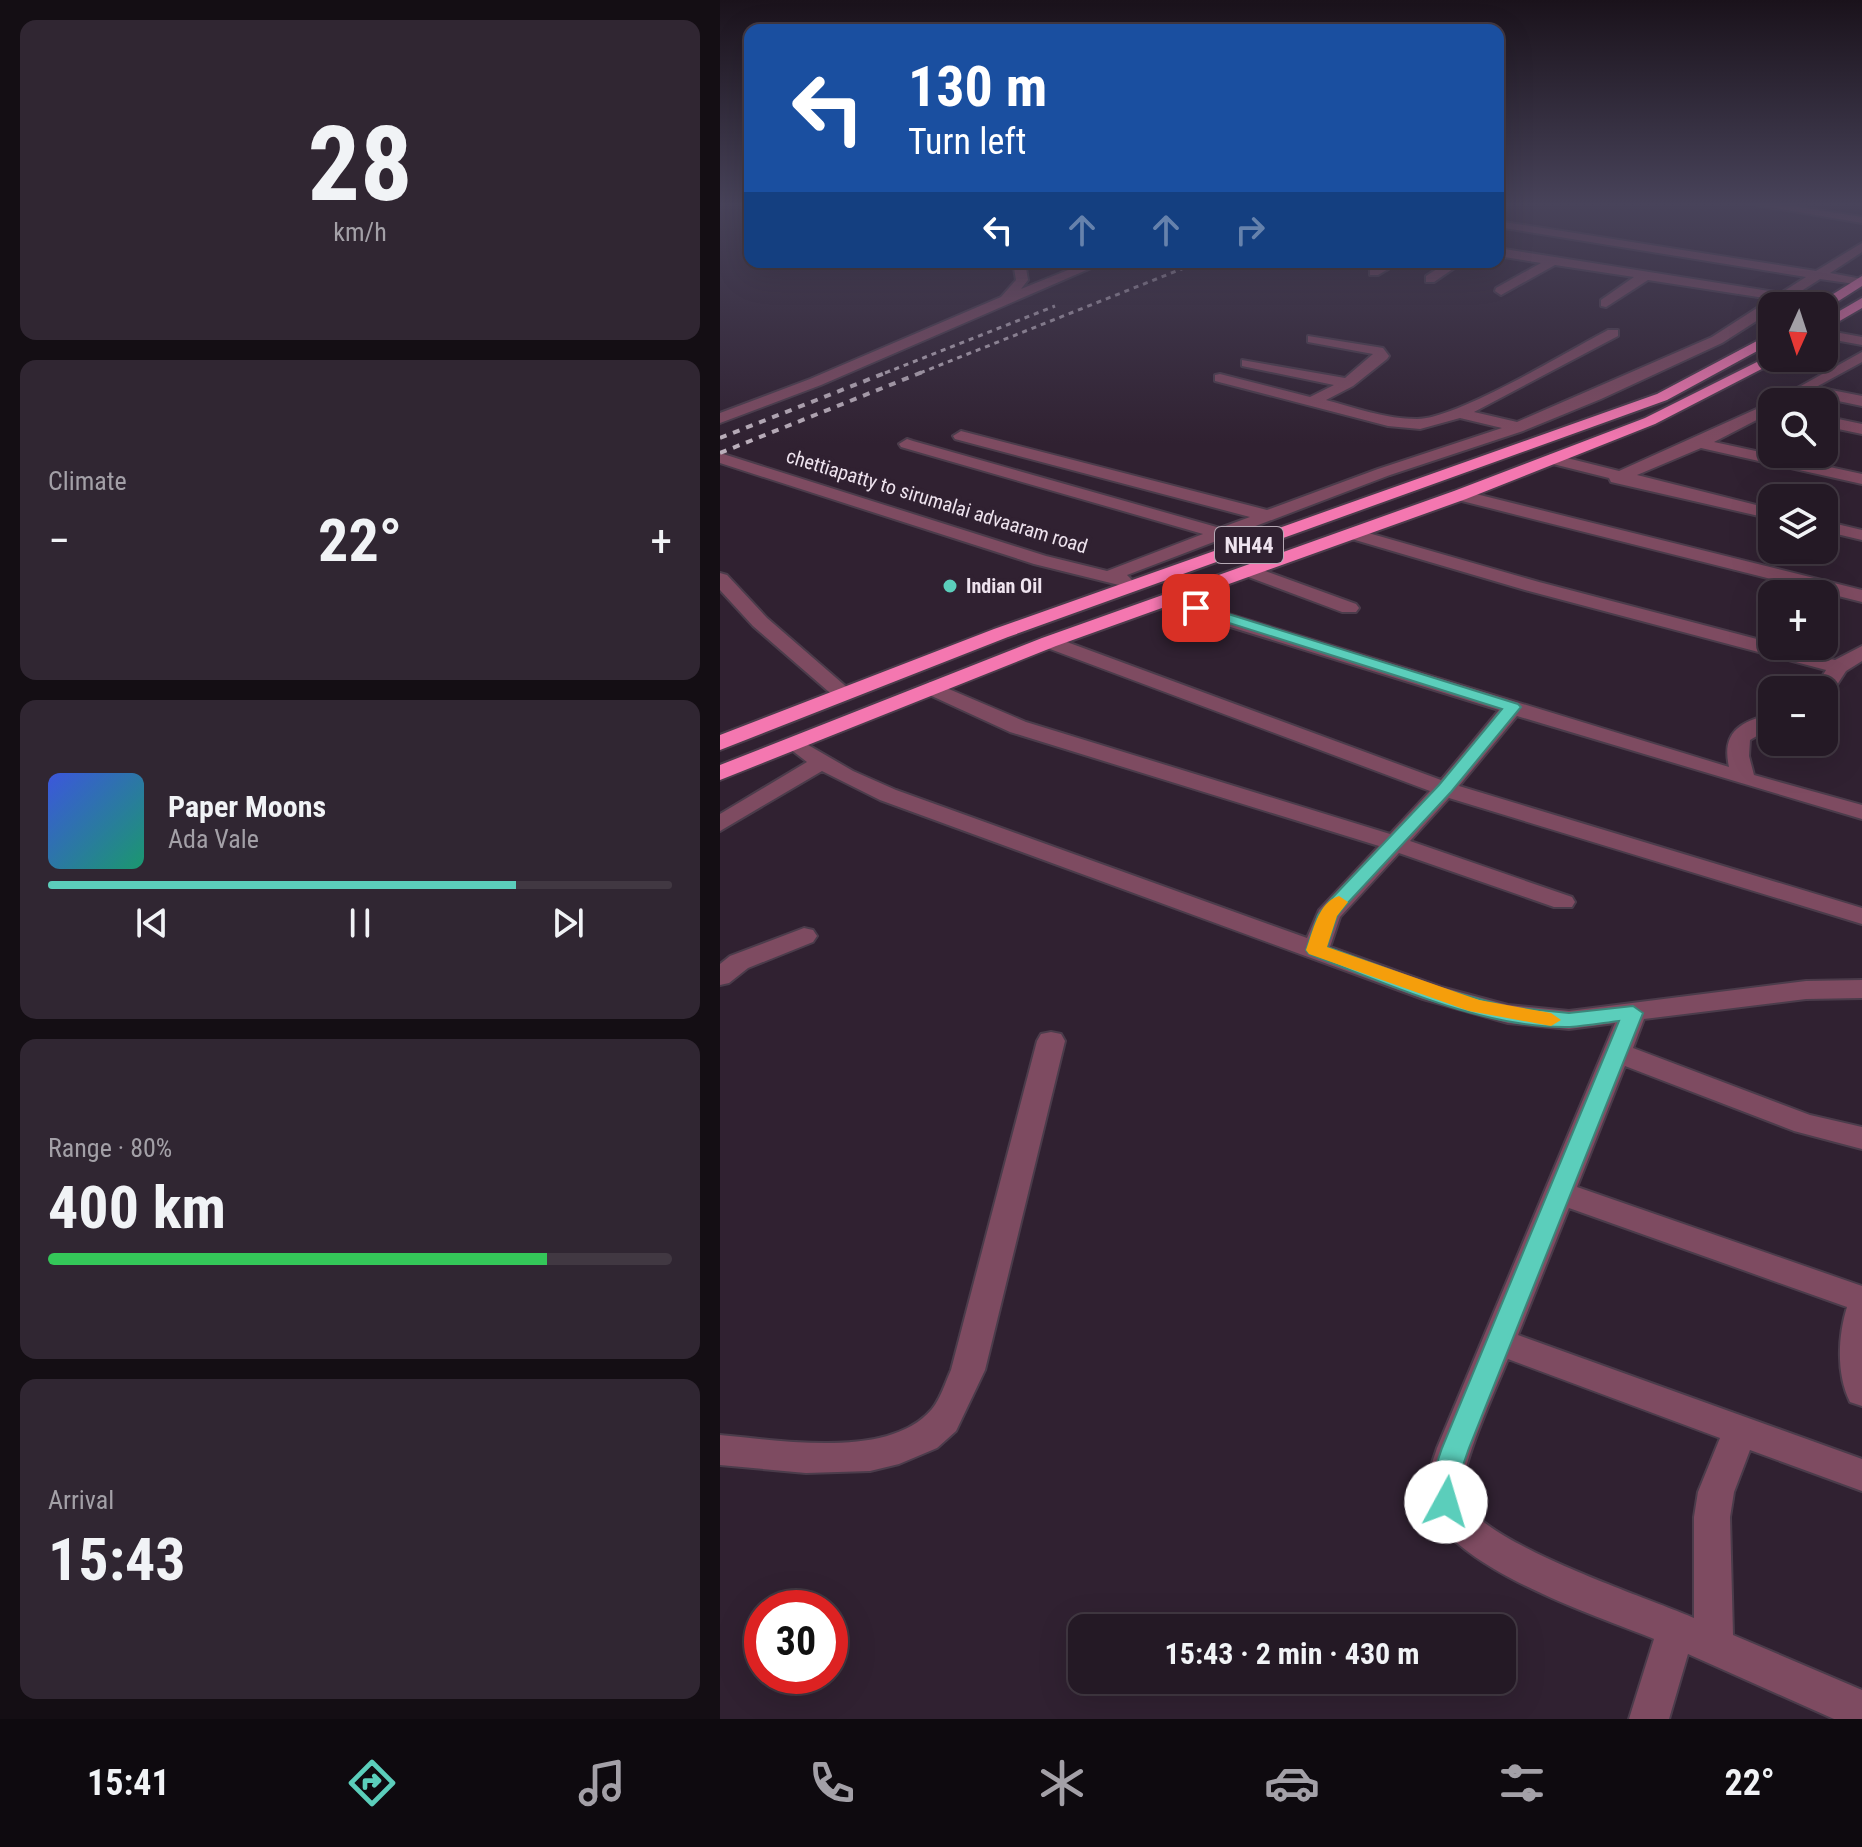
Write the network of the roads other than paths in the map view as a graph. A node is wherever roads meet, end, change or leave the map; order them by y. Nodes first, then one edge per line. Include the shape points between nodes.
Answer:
1 (1019, 283) edge
2 (1045, 283) edge
3 (1514, 283) edge
4 (1634, 283) edge
5 (1695, 283) edge
6 (1857, 283) edge
7 (1501, 291) dead end
8 (1758, 294) edge
9 (1838, 295) edge
10 (1007, 298) junction
11 (1862, 302) edge
12 (1606, 303) dead end
13 (1758, 314) edge
14 (1838, 317) edge
15 (1613, 333) dead end
16 (1838, 337) edge
17 (1313, 339) dead end
18 (1862, 341) edge
19 (1758, 345) edge
20 (1862, 356) edge
21 (1247, 363) dead end
22 (1758, 367) edge
23 (1832, 374) junction
24 (1220, 378) dead end
25 (1862, 380) edge
26 (1348, 383) junction
27 (1805, 388) edge
28 (1838, 396) edge
29 (1313, 401) junction
30 (1862, 401) edge
31 (1460, 413) junction
32 (1758, 414) edge
33 (720, 418) edge
34 (1838, 424) edge
35 (1517, 428) junction
36 (1862, 429) edge
37 (961, 436) dead end
38 (1547, 438) junction
39 (1699, 443) junction
40 (907, 444) dead end
41 (720, 458) edge
42 (1551, 459) junction
43 (1617, 478) junction
44 (1862, 479) edge
45 (1146, 484) junction
46 (1460, 495) junction
47 (1113, 503) junction
48 (1758, 511) edge
49 (1267, 515) junction
50 (1300, 527) junction
51 (1838, 529) edge
52 (1351, 533) junction
53 (1221, 534) junction
54 (1862, 535) edge
55 (1249, 571) junction
56 (1109, 576) junction
57 (720, 579) edge
58 (1142, 585) junction
59 (1862, 596) edge
60 (1174, 600) junction
61 (1349, 608) dead end
62 (1049, 642) junction
63 (1862, 652) edge
64 (1838, 667) junction
65 (1833, 676) edge
66 (930, 688) junction
67 (843, 694) junction
68 (1513, 707) junction
69 (1758, 725) edge
70 (721, 742) edge
71 (796, 745) junction
72 (822, 762) junction
73 (720, 773) edge
74 (1744, 779) junction
75 (1445, 789) junction
76 (1862, 812) edge
77 (720, 824) edge
78 (1394, 843) junction
79 (1563, 902) dead end
80 (1862, 916) edge
81 (804, 936) dead end
82 (1316, 950) junction
83 (720, 977) edge
84 (1862, 989) edge
85 (1633, 1013) junction
86 (1051, 1041) dead end
87 (1617, 1052) junction
88 (1862, 1138) edge
89 (1559, 1193) junction
90 (1862, 1299) edge
91 (1862, 1310) edge
92 (1499, 1342) junction
93 (1862, 1392) edge
94 (1740, 1431) junction
95 (720, 1450) edge
96 (1862, 1475) edge
97 (1676, 1629) junction
98 (1714, 1644) junction
99 (1862, 1711) edge
100 (1649, 1719) edge

1 - 10 street
2 - 10 street
3 - 7 street
4 - 12 street
5 - 8 street
6 - 9 highway
10 - 33 street
11 - 14 highway
13 - 35 street via 1680,359
15 - 31 street
16 - 18 street
17 - 26 street via 1382,353
19 - 38 highway, NH44 via 1662,397
20 - 23 street
21 - 26 street
22 - 42 highway, NH44 via 1650,421
23 - 25 street
23 - 27 street
24 - 29 street
26 - 29 street
28 - 30 street
29 - 31 street via 1402,423 1432,422
31 - 35 street
32 - 39 street
34 - 36 street
35 - 38 street
35 - 49 street
37 - 45 street
38 - 50 highway, NH44
39 - 43 street
39 - 44 street
40 - 47 street
41 - 56 street, chettiapatty to sirumalai advaaram road via 1040,560
42 - 43 street
42 - 46 highway, NH44
43 - 48 street
45 - 47 street
45 - 49 street
46 - 52 highway, NH44
46 - 59 street
47 - 53 street
49 - 50 street
49 - 53 street
50 - 58 highway, NH44
51 - 54 street
52 - 55 highway, NH44
52 - 64 street
53 - 56 street
55 - 60 highway, NH44
55 - 61 street
56 - 58 street, chettiapatty to sirumalai advaaram road
57 - 67 street via 760,622
58 - 67 highway, NH44
60 - 62 highway, NH44
60 - 68 street
62 - 66 highway, NH44
62 - 75 street
63 - 64 street
64 - 65 street
66 - 71 highway, NH44
66 - 78 street via 1030,731
67 - 70 highway, NH44
68 - 74 street
68 - 75 street
69 - 74 street via 1747,729 1736,744
71 - 72 street
71 - 73 highway, NH44
72 - 77 street
72 - 82 street via 964,824
74 - 76 street
75 - 78 street
75 - 80 street
78 - 79 street
78 - 82 street via 1328,915
81 - 83 street via 739,962
82 - 85 street via 1432,993 1508,1014 1569,1020
84 - 85 street via 1806,990
85 - 87 street
86 - 95 street via 968,1370 944,1420 917,1442 866,1457
87 - 88 street via 1804,1124
87 - 89 street
89 - 90 street
89 - 92 street
91 - 93 street via 1856,1352
92 - 94 street
92 - 97 street via 1447,1474 1446,1502 1464,1529 1495,1552
94 - 96 street
94 - 98 street via 1712,1517
97 - 98 street
97 - 100 street
98 - 99 street

